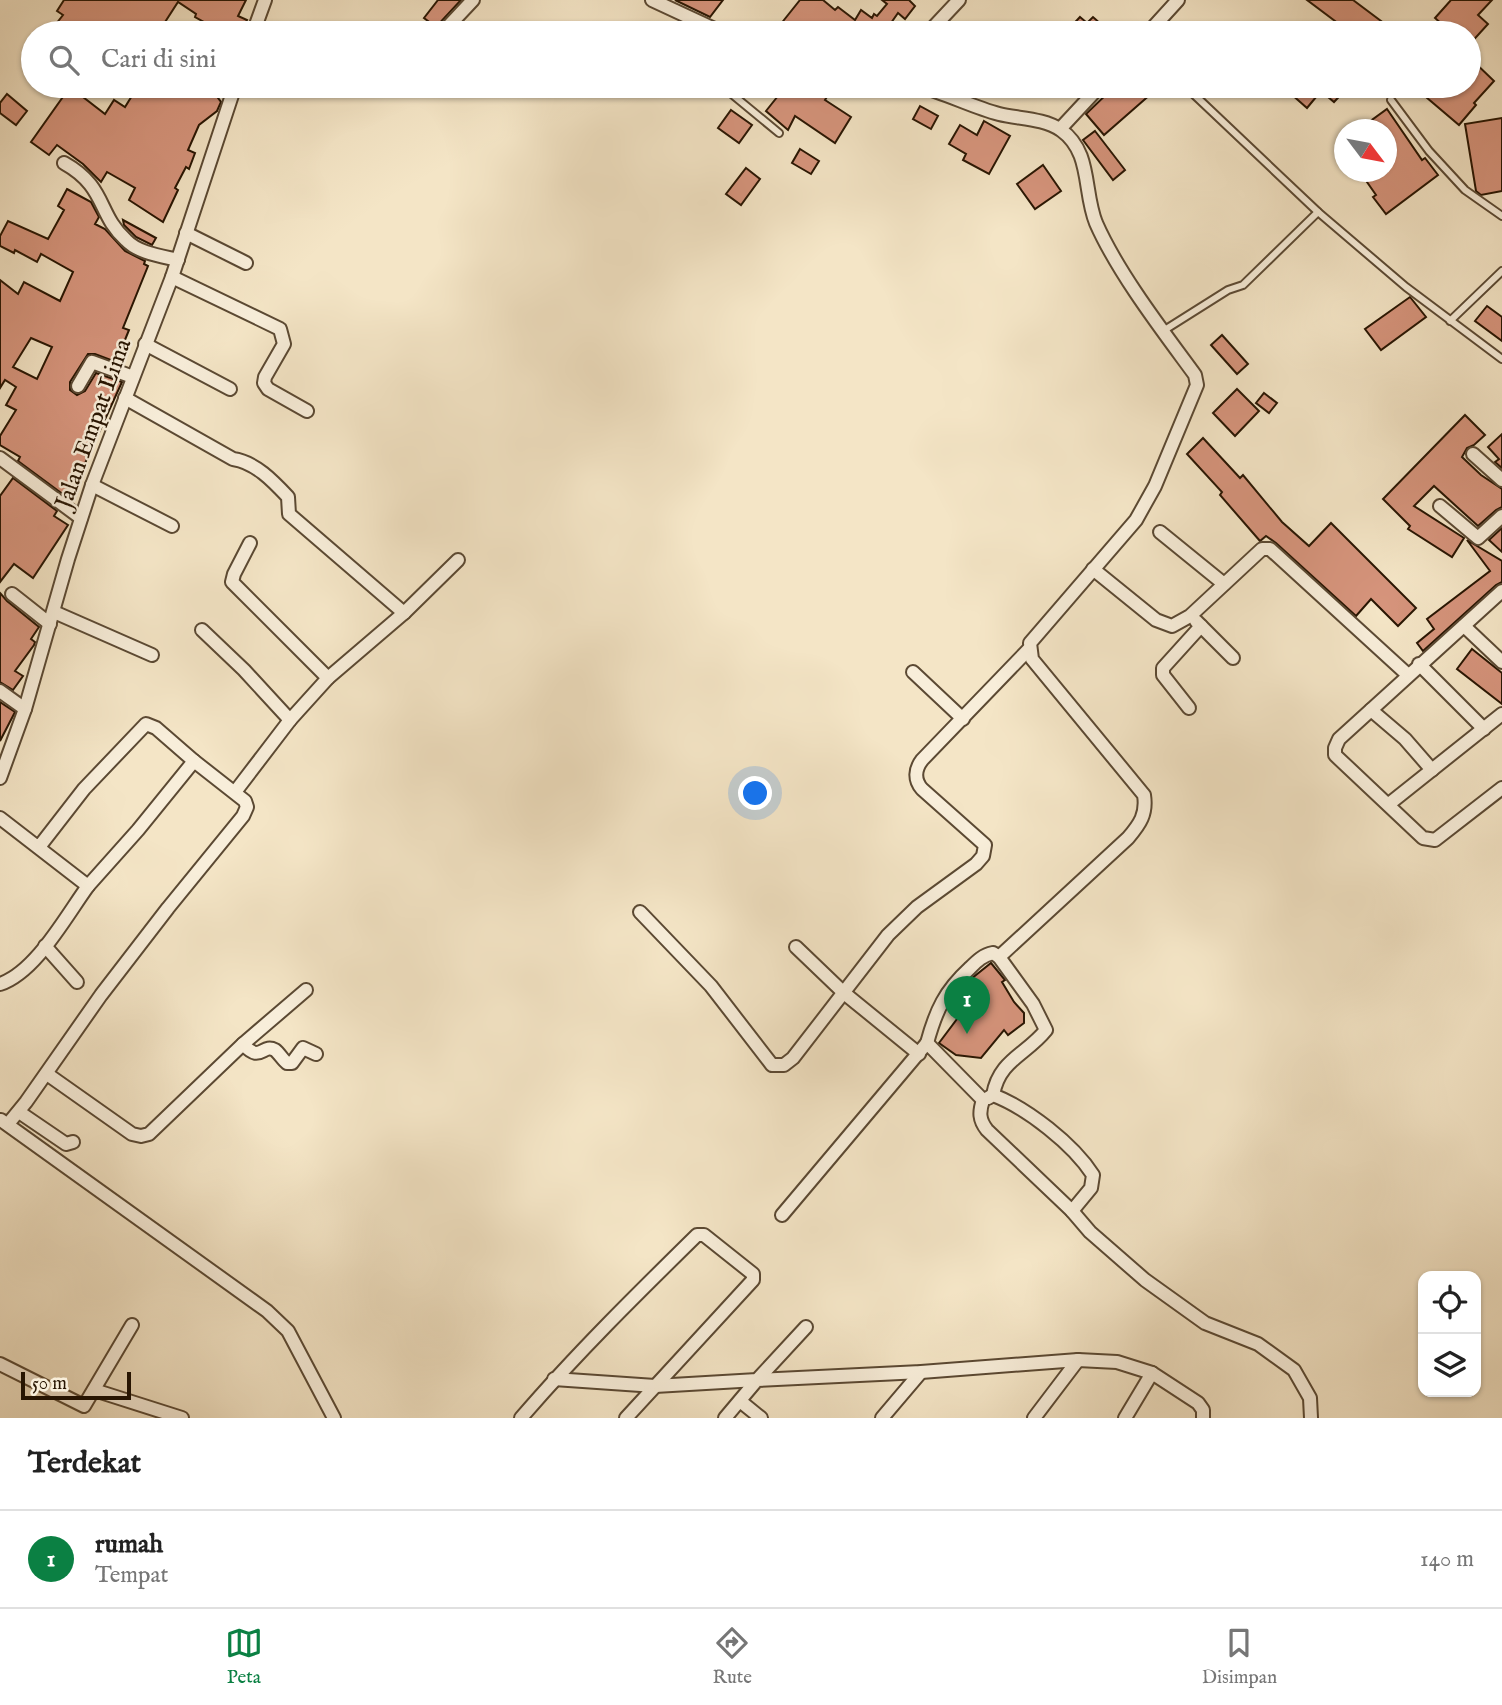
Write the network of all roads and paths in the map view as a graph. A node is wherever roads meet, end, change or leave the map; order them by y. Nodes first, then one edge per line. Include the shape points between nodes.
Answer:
1 (265, 0) edge
2 (473, 0) edge
3 (652, 0) edge
4 (960, 0) edge
5 (1178, 0) edge
6 (257, 21) edge
7 (453, 21) edge
8 (697, 21) edge
9 (940, 21) edge
10 (1160, 21) edge
11 (231, 98) edge
12 (737, 98) edge
13 (953, 98) edge
14 (1089, 98) edge
15 (1198, 98) edge
16 (1391, 100) dead end
17 (1060, 130) junction
18 (779, 133) dead end
19 (64, 163) dead end
20 (1318, 212) junction
21 (1502, 216) edge
22 (186, 233) junction
23 (178, 260) junction
24 (246, 263) dead end
25 (1502, 271) edge
26 (172, 277) junction
27 (1450, 321) junction
28 (1163, 332) junction
29 (145, 344) junction
30 (1502, 359) edge
31 (133, 377) junction
32 (78, 386) dead end
33 (230, 389) dead end
34 (125, 398) junction
35 (307, 411) dead end
36 (1474, 454) dead end
37 (0, 458) edge
38 (1502, 480) edge
39 (92, 485) junction
40 (1440, 506) dead end
41 (1502, 516) edge
42 (81, 518) junction
43 (172, 526) dead end
44 (1160, 532) dead end
45 (250, 543) dead end
46 (458, 560) dead end
47 (1093, 569) junction
48 (1224, 584) junction
49 (1502, 592) edge
50 (12, 594) dead end
51 (404, 613) junction
52 (1190, 616) junction
53 (52, 618) junction
54 (1201, 626) junction
55 (1464, 626) junction
56 (202, 630) dead end
57 (1030, 648) junction
58 (152, 655) dead end
59 (1233, 658) dead end
60 (1502, 662) edge
61 (1419, 664) junction
62 (912, 672) dead end
63 (1408, 675) junction
64 (328, 678) junction
65 (0, 691) edge
66 (1189, 708) dead end
67 (25, 709) junction
68 (1371, 710) junction
69 (1502, 713) edge
70 (963, 719) junction
71 (290, 720) junction
72 (1484, 729) junction
73 (194, 761) junction
74 (1433, 770) junction
75 (0, 778) edge
76 (1502, 788) edge
77 (235, 792) junction
78 (1389, 804) junction
79 (0, 818) edge
80 (39, 847) junction
81 (88, 886) junction
82 (640, 912) dead end
83 (44, 946) junction
84 (796, 947) dead end
85 (999, 957) junction
86 (77, 982) dead end
87 (0, 984) edge
88 (306, 990) dead end
89 (844, 993) junction
90 (243, 1044) junction
91 (923, 1048) junction
92 (316, 1054) dead end
93 (47, 1074) junction
94 (988, 1098) junction
95 (19, 1112) junction
96 (4, 1122) edge
97 (73, 1142) dead end
98 (1072, 1211) junction
99 (782, 1215) dead end
100 (132, 1325) dead end
101 (806, 1327) dead end
102 (1078, 1360) junction
103 (0, 1364) edge
104 (920, 1372) junction
105 (1152, 1373) junction
106 (554, 1380) junction
107 (757, 1380) junction
108 (655, 1387) junction
109 (94, 1390) junction
110 (740, 1401) junction
111 (82, 1412) edge
112 (330, 1416) edge
113 (182, 1418) edge
114 (521, 1418) edge
115 (626, 1418) edge
116 (724, 1418) edge
117 (761, 1418) edge
118 (882, 1418) edge
119 (1034, 1418) edge
120 (1125, 1418) edge
121 (1203, 1418) edge
122 (1311, 1418) edge

1 - 6 street
2 - 7 street
3 - 8 street
4 - 9 street
5 - 10 street
11 - 22 street, Jalan Empat Lima
12 - 18 lane
13 - 17 street
14 - 17 street
15 - 20 lane
16 - 21 lane via 1465,190
17 - 28 street via 1080,154 1097,224
19 - 23 street via 89,180 126,242
20 - 27 lane
20 - 28 lane via 1243,285
22 - 23 street, Jalan Empat Lima
22 - 24 street
23 - 26 street, Jalan Empat Lima
25 - 27 lane
26 - 29 street, Jalan Empat Lima
26 - 35 street via 280,329 284,344 264,383
27 - 30 lane
28 - 47 street via 1195,375 1195,393 1149,499
29 - 31 street, Jalan Empat Lima
29 - 33 street
31 - 32 street via 92,362
31 - 34 street, Jalan Empat Lima
34 - 39 street, Jalan Empat Lima
34 - 51 street via 253,466 288,497 289,514
36 - 38 street
37 - 42 street
39 - 42 street, Jalan Empat Lima
39 - 43 street
40 - 41 street via 1478,538
42 - 53 street, Jalan Empat Lima
44 - 48 street
45 - 64 street via 232,582
46 - 51 street
47 - 52 street via 1164,625 1172,626
47 - 57 street via 1033,638
48 - 52 street
48 - 63 street via 1262,549 1270,549
49 - 55 street
50 - 53 street
51 - 64 street
52 - 54 street
53 - 58 street
53 - 67 street, Jalan Empat Lima
54 - 59 street
54 - 66 street via 1163,667 1163,676
55 - 60 street
55 - 61 street
56 - 71 street
57 - 70 street
57 - 85 street via 1032,659 1144,795 1146,806 1128,838
61 - 63 street
61 - 72 street
62 - 70 street
63 - 68 street
64 - 71 street
65 - 67 street
67 - 75 street, Jalan Empat Lima
68 - 74 street
68 - 78 street via 1339,739 1335,755
69 - 72 street
70 - 89 street via 919,764 917,780 985,845 983,856 888,935
71 - 77 street
72 - 74 street
73 - 77 street
73 - 80 street via 146,724 84,789
73 - 81 street
74 - 78 street
76 - 78 street via 1429,841
77 - 93 street via 245,801 243,816 101,995
79 - 80 street
80 - 81 street
81 - 83 street
82 - 89 street via 711,986 772,1065 784,1065 793,1058
83 - 86 street
83 - 87 street via 12,980
84 - 89 street
85 - 91 street via 985,955 951,985
85 - 94 street via 1046,1030 1002,1070
88 - 90 street
89 - 91 street
90 - 92 street via 253,1054 274,1050 287,1063 303,1048
90 - 93 street via 149,1134 141,1136
91 - 94 street
91 - 99 street
93 - 95 street
94 - 98 street via 979,1111 981,1122
94 - 98 street via 1004,1100 1048,1129 1088,1168 1093,1175 1091,1188
95 - 96 street
95 - 97 street via 66,1144
96 - 112 street via 267,1311 288,1331
98 - 122 street via 1123,1261 1191,1313 1216,1329 1258,1344 1294,1370 1310,1398
100 - 109 street
101 - 107 street
102 - 104 street
102 - 105 street via 1117,1362
102 - 119 street
103 - 111 street
104 - 107 street
104 - 118 street
105 - 120 street
105 - 121 street via 1198,1403
106 - 108 street
106 - 108 street via 701,1234 753,1274 753,1280
106 - 114 street
107 - 108 street
107 - 110 street
108 - 115 street
109 - 111 street
109 - 113 street
110 - 116 street
110 - 117 street

